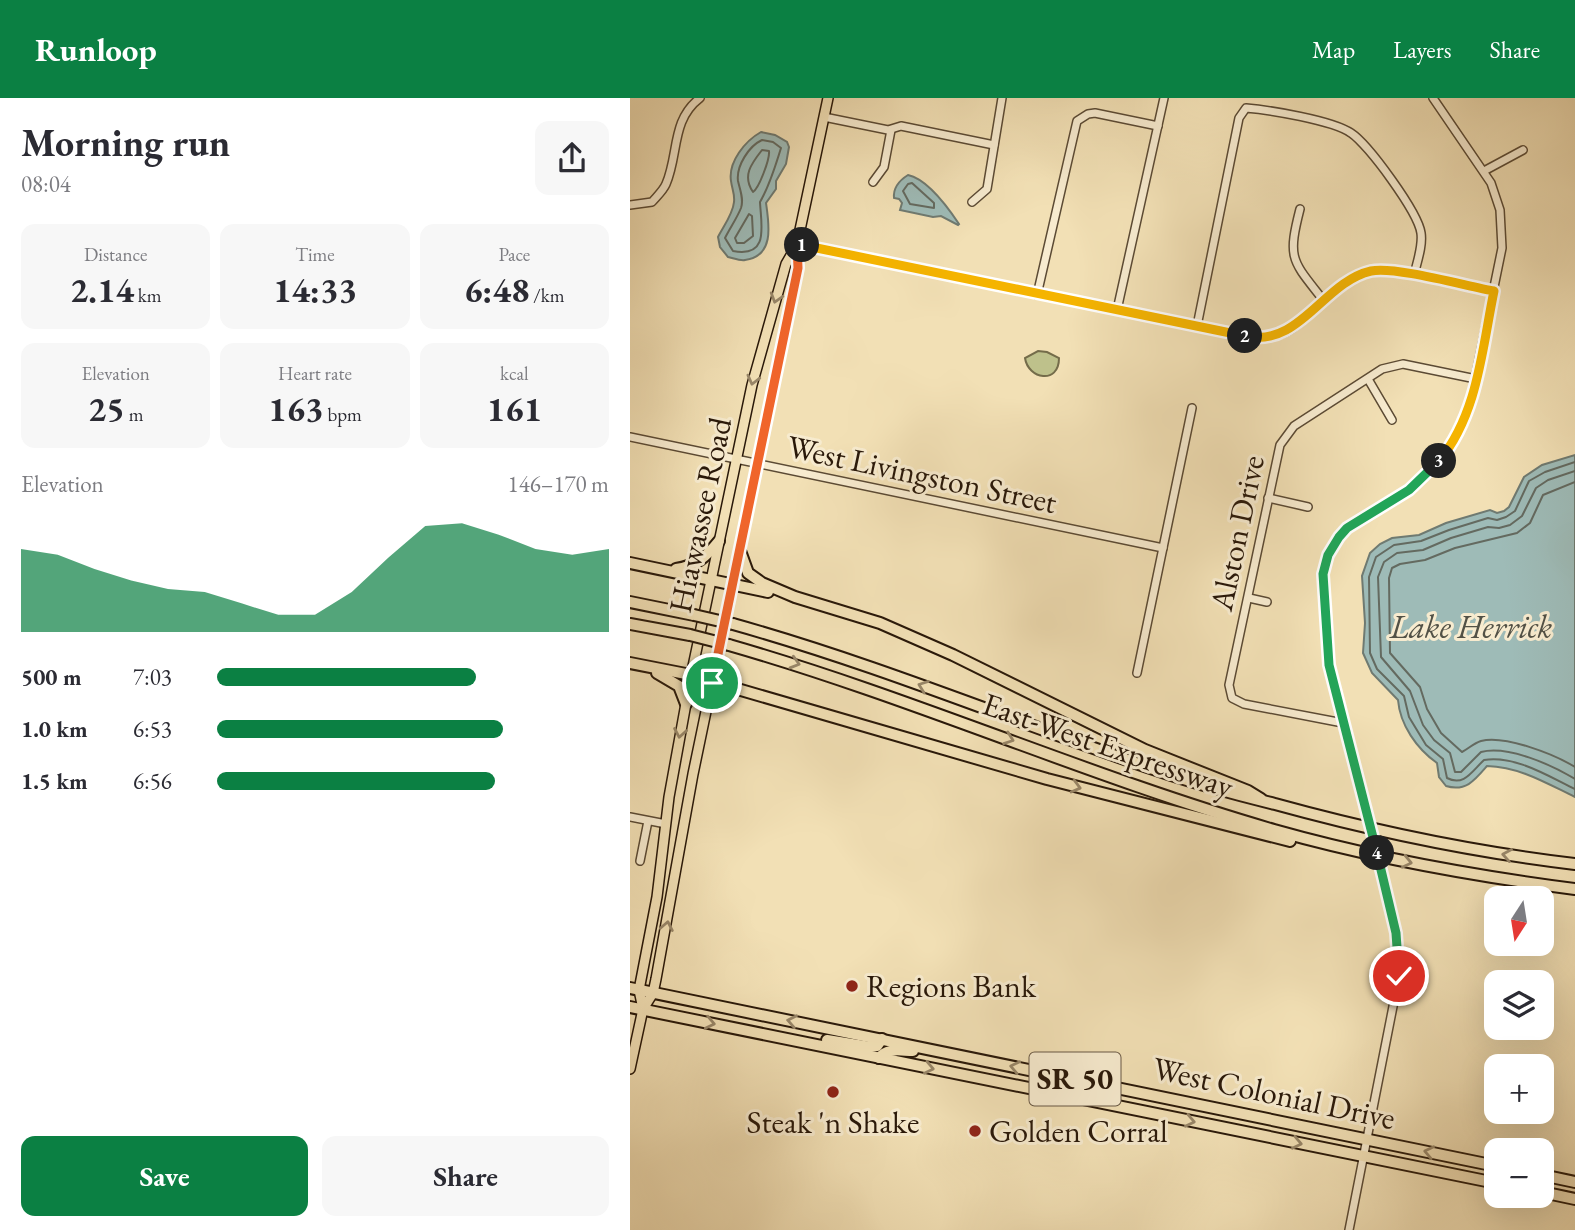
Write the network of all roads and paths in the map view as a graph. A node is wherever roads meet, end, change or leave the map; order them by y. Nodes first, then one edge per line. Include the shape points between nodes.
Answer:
1 (700, 98) edge
2 (828, 98) edge
3 (1002, 98) edge
4 (1164, 98) edge
5 (1433, 98) edge
6 (824, 117) junction
7 (1158, 126) junction
8 (891, 130) junction
9 (994, 145) junction
10 (1523, 150) dead end
11 (1484, 171) junction
12 (873, 182) dead end
13 (971, 202) dead end
14 (630, 205) edge
15 (1300, 208) dead end
16 (797, 244) junction
17 (1414, 275) junction
18 (1494, 291) junction
19 (1037, 295) junction
20 (1324, 301) junction
21 (1117, 310) junction
22 (1197, 326) junction
23 (1368, 379) junction
24 (1476, 379) junction
25 (1192, 408) dead end
26 (1392, 420) dead end
27 (630, 438) edge
28 (736, 460) junction
29 (757, 465) junction
30 (1268, 498) junction
31 (1308, 507) dead end
32 (719, 541) junction
33 (1163, 548) junction
34 (740, 551) junction
35 (630, 563) edge
36 (668, 570) junction
37 (711, 579) junction
38 (733, 583) junction
39 (795, 597) junction
40 (1249, 598) junction
41 (630, 602) edge
42 (1267, 602) dead end
43 (630, 624) edge
44 (630, 663) edge
45 (646, 666) junction
46 (1136, 673) dead end
47 (691, 676) junction
48 (712, 683) junction
49 (686, 704) junction
50 (1343, 723) junction
51 (1266, 802) junction
52 (630, 817) edge
53 (648, 821) junction
54 (666, 824) junction
55 (1317, 841) junction
56 (640, 861) dead end
57 (1575, 864) edge
58 (1575, 889) edge
59 (635, 989) edge
60 (653, 993) junction
61 (630, 1007) edge
62 (643, 1009) junction
63 (790, 1039) junction
64 (882, 1039) junction
65 (940, 1052) junction
66 (879, 1058) junction
67 (630, 1069) edge
68 (1106, 1086) junction
69 (1101, 1103) junction
70 (1369, 1139) junction
71 (1365, 1157) junction
72 (1484, 1163) edge
73 (1554, 1178) edge
74 (1484, 1181) edge
75 (1575, 1182) edge
76 (1554, 1195) edge
77 (1575, 1199) edge
78 (1349, 1230) edge

1 - 14 street via 678,128 666,186 652,202
2 - 6 main road, Hiawassee Road
3 - 9 street
4 - 7 street
5 - 11 street
6 - 8 street
6 - 16 main road, Hiawassee Road
7 - 19 street via 1095,113 1077,121
7 - 21 street
8 - 9 street via 901,126
8 - 12 street via 884,167
9 - 13 street via 987,189
10 - 11 street
11 - 18 street via 1496,194 1502,223
15 - 20 street via 1293,256
16 - 19 street
16 -> 28 main road, Hiawassee Road via 786,264 768,324
16 - 29 main road, Hiawassee Road via 798,268
17 - 18 street
17 - 20 street via 1371,271
17 - 22 street via 1422,235 1417,219 1351,133 1333,125 1246,108 1239,118
18 - 24 street
19 - 21 street
20 - 22 street via 1288,331 1270,338
21 - 22 street
23 - 24 street, Alston Drive via 1403,363
23 - 26 street
23 - 30 street, Alston Drive via 1285,435
24 - 50 street via 1465,418 1434,467 1398,498 1347,528 1328,555 1323,582 1326,644
25 - 33 street
27 - 28 street, West Livingston Street
28 - 29 street, West Livingston Street
28 - 32 main road, Hiawassee Road
29 - 33 street, West Livingston Street
29 - 34 main road, Hiawassee Road
30 - 31 street
30 - 40 street, Alston Drive
32 - 36 highway via 692,566
32 - 37 main road, Hiawassee Road
33 - 46 street
34 - 38 main road, Hiawassee Road
34 - 39 highway via 754,579
35 - 36 highway
36 - 37 highway
37 - 38 highway
37 - 47 main road, Hiawassee Road
38 - 39 highway
38 - 48 main road, Hiawassee Road
39 - 51 highway via 893,628 1145,750
40 - 42 street
40 - 50 street, Alston Drive via 1229,685 1231,698
51 -> 41 highway, East-West Expressway, bridge via 1154,770 802,644
43 -> 55 highway, East-West Expressway, bridge via 690,635 831,675 1102,773
44 - 45 highway
45 - 47 highway
45 - 49 highway via 679,686
47 - 48 highway
47 - 49 main road, Hiawassee Road
48 -> 55 highway via 1161,810 1304,844
60 -> 48 main road, Hiawassee Road
49 -> 54 main road, Hiawassee Road
50 - 70 street, bridge via 1396,933 1399,976
57 -> 51 highway, East-West Expressway via 1414,838
52 - 53 street
53 - 54 street
53 - 56 street
54 - 59 main road, Hiawassee Road via 657,897
55 -> 58 highway, East-West Expressway via 1420,865
59 - 60 highway, West Colonial Drive / SR 50
59 - 62 main road, Hiawassee Road
60 - 62 main road, Hiawassee Road
64 -> 60 highway, West Colonial Drive / SR 50
61 - 62 highway, West Colonial Drive / SR 50
62 -> 63 highway, West Colonial Drive / SR 50
62 - 67 main road, Hiawassee Road
63 - 64 highway via 801,1036 874,1047
63 - 66 highway, West Colonial Drive / SR 50
64 - 65 highway, West Colonial Drive / SR 50
65 - 66 highway via 889,1051
68 -> 65 highway, West Colonial Drive / SR 50
66 -> 69 highway, West Colonial Drive / SR 50
68 - 69 highway
68 - 70 highway, West Colonial Drive / SR 50
69 -> 71 highway, West Colonial Drive / SR 50
70 - 71 street
72 -> 70 highway, West Colonial Drive / SR 50
71 - 74 highway, West Colonial Drive / SR 50
71 - 78 street
73 - 75 highway
76 - 77 highway

